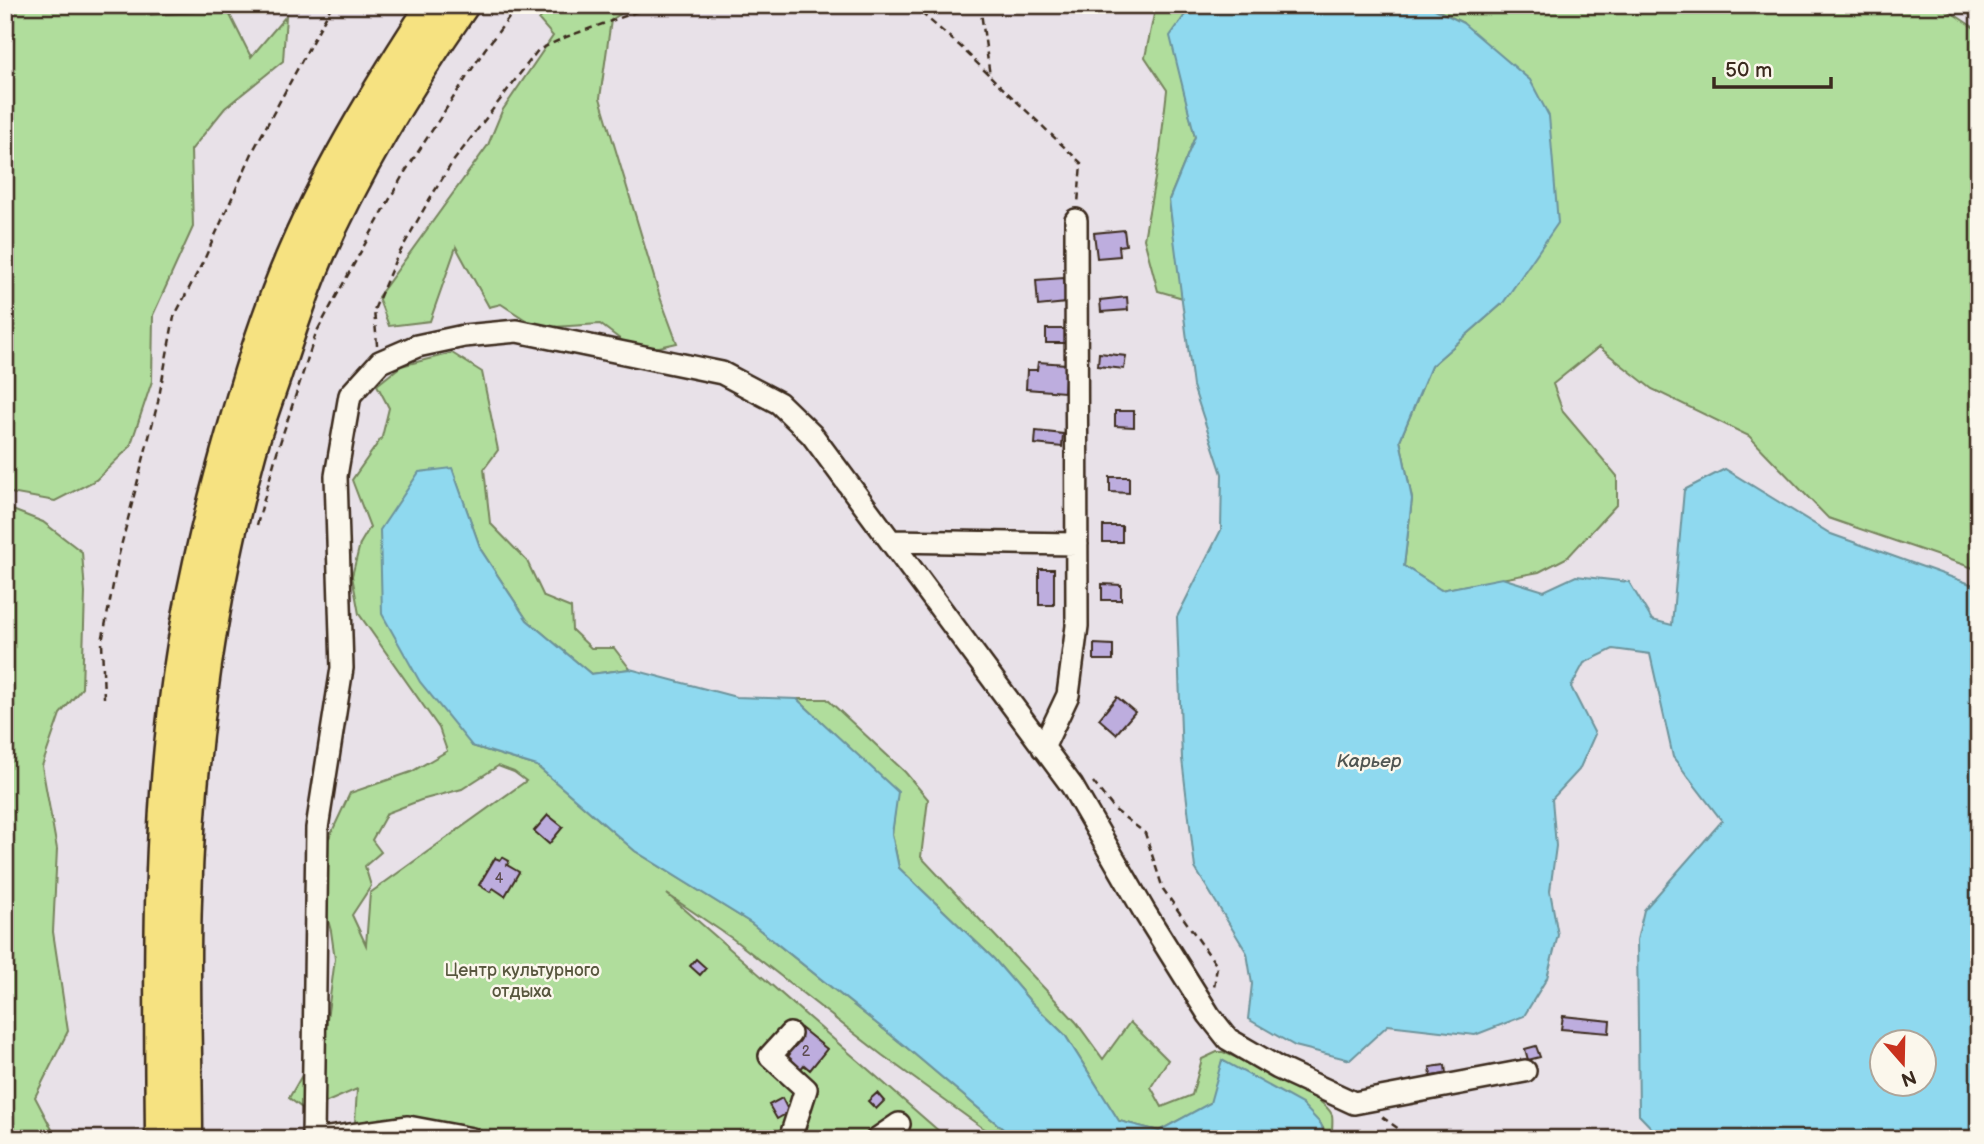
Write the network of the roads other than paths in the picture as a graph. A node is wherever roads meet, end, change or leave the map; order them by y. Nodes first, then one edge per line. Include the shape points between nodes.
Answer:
1 (434, 5) edge
2 (462, 5) edge
3 (1076, 220) road end
4 (891, 541) junction
5 (1077, 544) junction
6 (1044, 748) junction
7 (790, 1034) dead end
8 (1525, 1071) dead end
9 (899, 1124) dead end
10 (162, 1139) edge
11 (186, 1139) edge
12 (313, 1139) edge
13 (323, 1139) edge
14 (472, 1139) edge
15 (790, 1139) edge
16 (877, 1139) edge

1 - 10 highway via 347,148 296,248 247,381 209,521 172,730 163,899
2 - 11 highway via 356,178 317,258 248,455 204,667 197,730 185,899
3 - 5 lane
4 - 5 lane
4 - 6 lane
4 - 12 lane via 812,435 779,402 722,373 517,331 417,346 380,362 350,394 335,476 342,668 317,828
5 - 6 lane via 1077,625 1068,695
6 - 8 lane via 1228,1039 1354,1103
7 - 15 lane via 770,1056 806,1089
9 - 16 lane
13 - 14 lane via 408,1127

